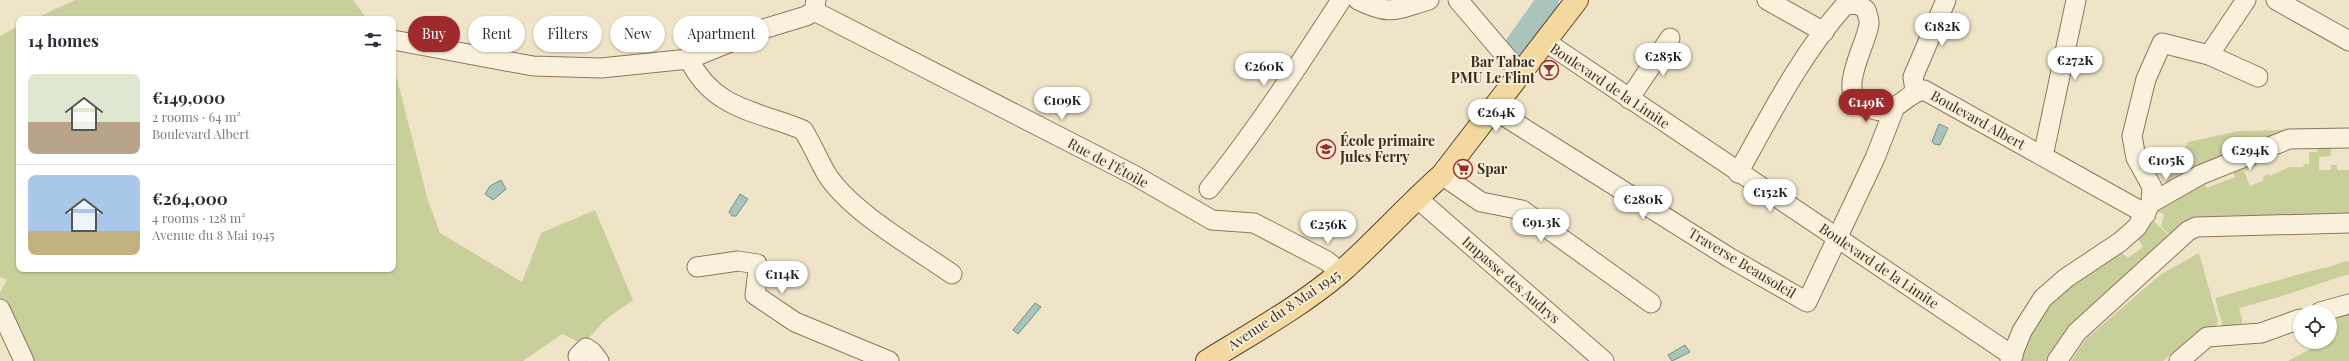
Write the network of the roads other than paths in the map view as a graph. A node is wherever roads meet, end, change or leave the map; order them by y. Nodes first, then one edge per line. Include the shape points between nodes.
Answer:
1 (1341, 0) edge
2 (1358, 0) edge
3 (1429, 0) edge
4 (1458, 0) edge
5 (1576, 0) edge
6 (1767, 0) edge
7 (1946, 0) edge
8 (2076, 0) edge
9 (2246, 0) edge
10 (2276, 0) edge
11 (815, 6) edge
12 (1824, 32) junction
13 (1670, 38) dead end
14 (396, 41) edge
15 (2349, 41) edge
16 (1546, 42) junction
17 (2209, 55) junction
18 (689, 59) junction
19 (1521, 74) junction
20 (2258, 77) dead end
21 (1915, 92) junction
22 (1629, 99) junction
23 (1895, 107) junction
24 (1494, 109) junction
25 (2349, 138) edge
26 (2043, 156) junction
27 (1738, 173) junction
28 (1442, 175) junction
29 (1209, 189) dead end
30 (1418, 199) junction
31 (2148, 209) junction
32 (2349, 223) edge
33 (1838, 239) junction
34 (697, 266) dead end
35 (952, 274) dead end
36 (1333, 278) junction
37 (1651, 303) dead end
38 (2349, 304) edge
39 (2337, 307) edge
40 (0, 308) edge
41 (2293, 322) edge
42 (578, 356) dead end
43 (2012, 359) edge
44 (24, 361) edge
45 (599, 361) edge
46 (889, 361) edge
47 (1207, 361) edge
48 (1604, 361) edge
49 (2057, 361) edge
50 (2178, 361) edge

1 - 29 street via 1310,48
2 - 3 street via 1389,12
4 - 19 street
5 - 16 main road, Avenue du 8 Mai 1945
6 - 12 street
7 - 21 street via 1915,71
8 - 26 street
9 - 17 street
10 - 15 street
11 - 18 street via 806,16 760,30
11 - 36 street, Rue de l'Étoile via 1134,175 1212,220 1254,224 1298,248
12 - 23 street, Boulevard Albert via 1845,5 1858,4 1866,10 1870,23 1852,78 1851,90 1856,100 1864,107 1879,111
12 - 27 street, Boulevard Albert via 1789,83
13 - 22 street
14 - 18 street via 540,66 601,68
16 - 19 main road, Avenue du 8 Mai 1945
16 - 22 street, Boulevard de la Limite
17 - 20 street
17 - 31 street via 2162,43 2146,80 2132,136 2136,158 2152,187
18 - 35 street via 695,73 730,104 803,130 826,174 846,197 874,220
19 - 24 main road, Avenue du 8 Mai 1945
21 - 23 street, Boulevard Albert
21 - 26 street, Boulevard Albert via 1924,90
22 - 27 street, Boulevard de la Limite
23 - 33 street via 1888,130
24 - 28 main road, Avenue du 8 Mai 1945
24 - 33 street, Traverse Beausoleil via 1736,262 1807,302
25 - 31 street via 2289,139 2200,175
26 - 31 street, Boulevard Albert
27 - 33 street, Boulevard de la Limite
28 - 30 main road, Avenue du 8 Mai 1945
28 - 37 street via 1481,202 1522,210
30 - 36 main road, Avenue du 8 Mai 1945
30 - 48 street, Impasse des Audrys
31 - 43 street via 2138,227 2043,298 2022,332
32 - 49 street via 2196,227 2188,231 2077,332
33 - 43 street, Boulevard de la Limite
34 - 46 street via 738,261 757,264 755,295 795,322
36 - 47 main road, Avenue du 8 Mai 1945 via 1259,330
38 - 39 street
40 - 44 street
41 - 50 street via 2261,333 2207,337
42 - 45 street via 586,348

